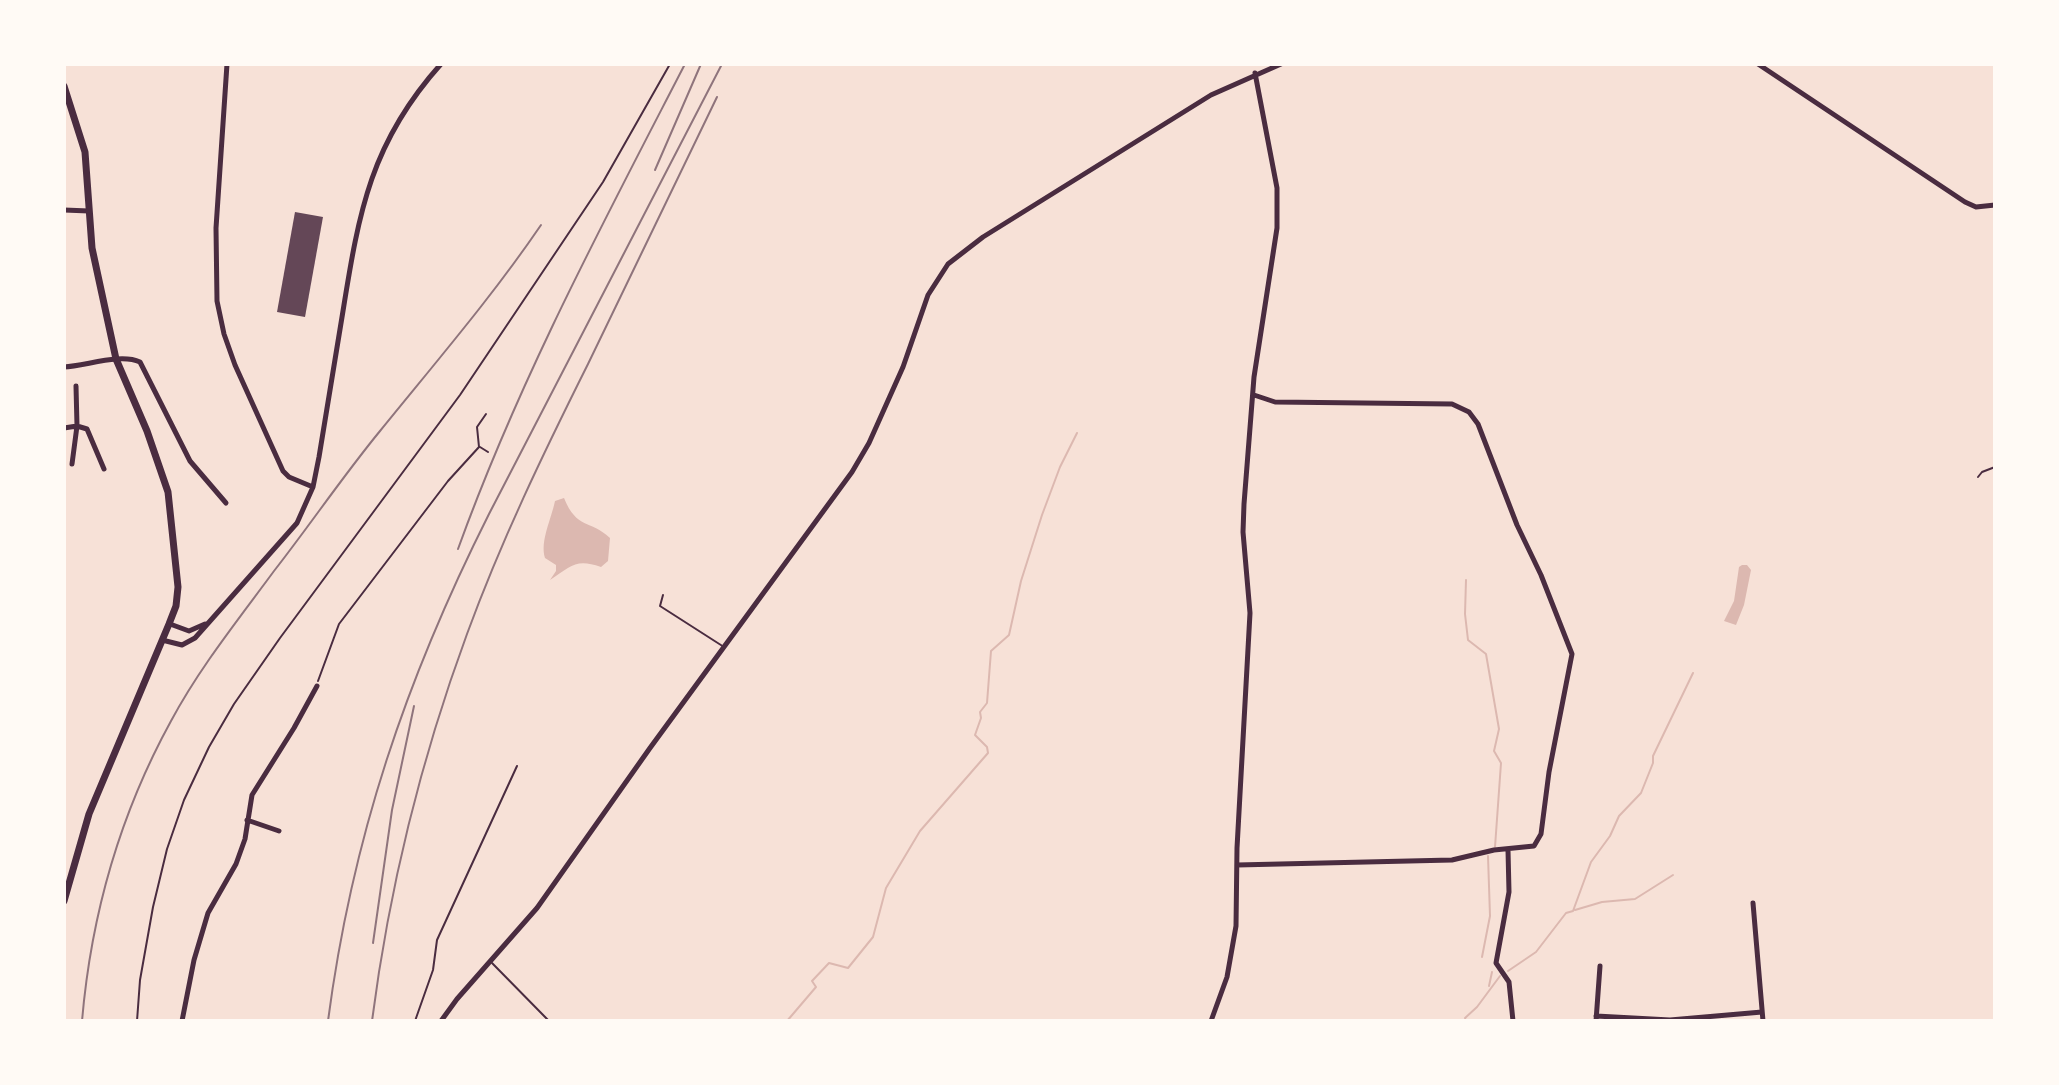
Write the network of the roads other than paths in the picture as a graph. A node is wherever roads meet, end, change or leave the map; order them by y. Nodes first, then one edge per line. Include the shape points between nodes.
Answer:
1 (227, 64) edge
2 (441, 64) edge
3 (1281, 64) edge
4 (1758, 64) edge
5 (1255, 73) junction
6 (64, 86) edge
7 (1995, 205) edge
8 (64, 210) edge
9 (89, 211) junction
10 (116, 359) junction
11 (64, 367) edge
12 (76, 386) dead end
13 (1254, 395) junction
14 (77, 426) junction
15 (64, 428) edge
16 (72, 464) dead end
17 (1995, 467) edge
18 (104, 469) dead end
19 (1978, 477) dead end
20 (313, 487) junction
21 (226, 503) dead end
22 (663, 595) dead end
23 (209, 621) junction
24 (169, 624) junction
25 (162, 640) junction
26 (725, 648) junction
27 (317, 686) road end
28 (517, 766) dead end
29 (247, 820) junction
30 (279, 831) dead end
31 (1508, 850) junction
32 (1237, 865) junction
33 (64, 901) edge
34 (1753, 903) dead end
35 (491, 962) junction
36 (1600, 966) dead end
37 (1762, 1012) junction
38 (1596, 1018) edge
39 (182, 1021) edge
40 (415, 1021) edge
41 (441, 1021) edge
42 (549, 1021) edge
43 (1211, 1021) edge
44 (1513, 1021) edge
45 (1763, 1021) edge

1 - 20 street via 217,301 235,365 283,471
2 - 20 street via 390,133 362,203
3 - 5 street
4 - 7 street via 1965,202
5 - 13 street via 1277,188
5 - 26 street via 994,230 948,264 928,295 869,443
6 - 9 main road via 85,152
8 - 9 street
9 - 10 main road
10 - 11 street
10 - 21 street via 140,362 190,461
10 - 24 main road via 168,492 178,587
12 - 14 street
13 - 31 street via 1275,402 1452,404 1469,412 1478,424 1572,654 1541,834 1531,847
13 - 32 street via 1244,504 1250,613
14 - 15 street
14 - 16 street
14 - 18 street via 87,429
17 - 19 lane
20 - 23 street via 280,545
22 - 26 lane via 660,606
23 - 24 street via 189,631
23 - 25 street via 188,643
24 - 25 main road
25 - 33 main road via 89,814
26 - 35 street via 537,908
27 - 29 street via 252,795
28 - 40 lane via 437,940 433,970
29 - 30 street
29 - 39 street via 233,872 208,913
31 - 32 street via 1432,861
31 - 44 street via 1509,892 1496,963 1512,994
32 - 43 street via 1232,956
34 - 37 street
35 - 41 street
35 - 42 lane
36 - 38 street
37 - 38 street via 1670,1020
37 - 45 street

